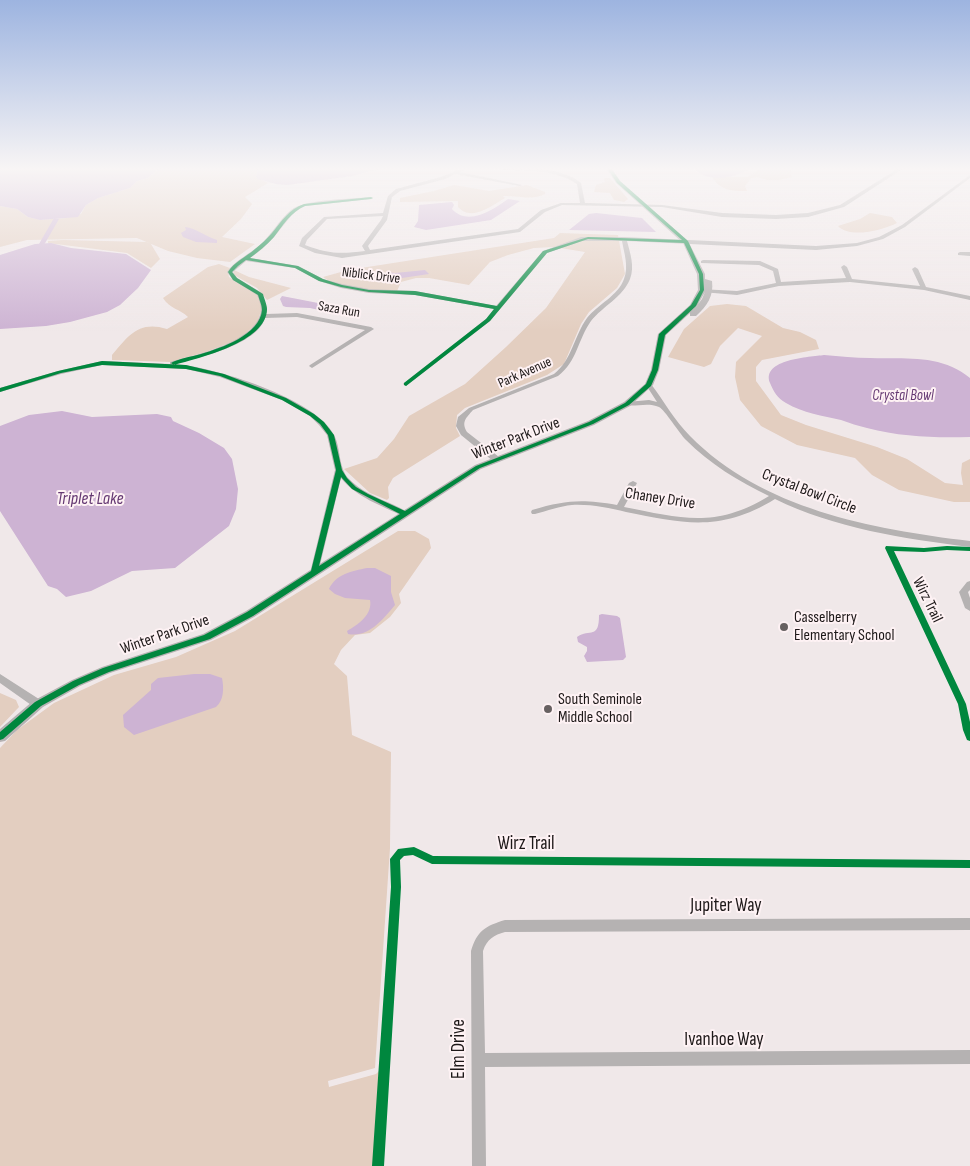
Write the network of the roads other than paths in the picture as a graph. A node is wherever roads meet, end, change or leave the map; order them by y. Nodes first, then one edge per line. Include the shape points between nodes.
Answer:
1 (282, 222) edge
2 (321, 222) edge
3 (382, 222) edge
4 (529, 222) edge
5 (668, 222) edge
6 (907, 222) edge
7 (624, 239) junction
8 (690, 242) junction
9 (368, 252) junction
10 (960, 254) dead end
11 (970, 254) edge
12 (246, 259) junction
13 (702, 261) junction
14 (844, 267) dead end
15 (915, 269) dead end
16 (850, 280) junction
17 (779, 284) junction
18 (924, 288) junction
19 (706, 291) junction
20 (970, 298) edge
21 (497, 308) junction
22 (263, 316) junction
23 (165, 365) junction
24 (312, 366) dead end
25 (406, 384) dead end
26 (649, 385) junction
27 (0, 390) edge
28 (627, 404) junction
29 (664, 406) junction
30 (496, 459) junction
31 (339, 470) junction
32 (633, 483) dead end
33 (775, 496) junction
34 (620, 508) junction
35 (535, 512) dead end
36 (406, 514) junction
37 (970, 544) edge
38 (314, 573) junction
39 (967, 587) edge
40 (970, 608) edge
41 (0, 678) edge
42 (38, 704) junction
43 (0, 736) edge
44 (970, 924) edge
45 (485, 934) joint
46 (970, 1057) edge
47 (478, 1060) junction
48 (479, 1166) edge

1 - 12 street
2 - 9 street via 304,239 302,244 306,248 342,256
3 - 9 street via 365,246
4 - 9 street via 520,230
5 - 8 street
6 - 8 street via 870,242 816,248
7 - 8 street
7 - 21 street via 582,239 545,252
7 - 30 street, Park Avenue via 629,269 625,285 601,305 581,330 567,366 547,378 472,409 461,419 464,433
8 - 13 street
8 - 19 street
10 - 11 street
12 - 21 street, Niblick Drive via 296,268 341,286
12 - 22 street via 232,268 231,276 260,294 265,308
13 - 17 street via 760,263 773,267
13 - 19 street
14 - 16 street
15 - 18 street
16 - 17 street
16 - 18 street
17 - 19 street via 737,293
18 - 20 street
19 - 26 street via 701,308 662,341
21 - 25 street via 488,320
22 - 23 street via 253,331 234,343
22 - 24 street, Saza Run via 296,315 371,329
23 - 27 street via 92,364
23 - 31 street via 206,370 298,406 322,423 331,434
26 - 28 street, Winter Park Drive
26 - 29 street, Crystal Bowl Circle
28 - 29 street via 649,402
28 - 30 street, Winter Park Drive via 567,434
29 - 33 street, Crystal Bowl Circle via 703,451 724,468
30 - 36 street, Winter Park Drive via 464,475
31 - 36 street via 354,488
31 - 38 street
32 - 34 street
33 - 34 street, Chaney Drive via 746,514 704,521 661,518
33 - 37 street, Crystal Bowl Circle via 849,523 907,536
34 - 35 street, Chaney Drive via 574,503
36 - 38 street, Winter Park Drive
38 - 42 street, Winter Park Drive via 207,637 106,670
39 - 40 street via 963,592
41 - 42 street
42 - 43 street, Winter Park Drive
44 - 45 street, Jupiter Way via 505,926
45 - 47 street, Elm Drive via 477,951
46 - 47 street, Ivanhoe Way
47 - 48 street, Elm Drive

